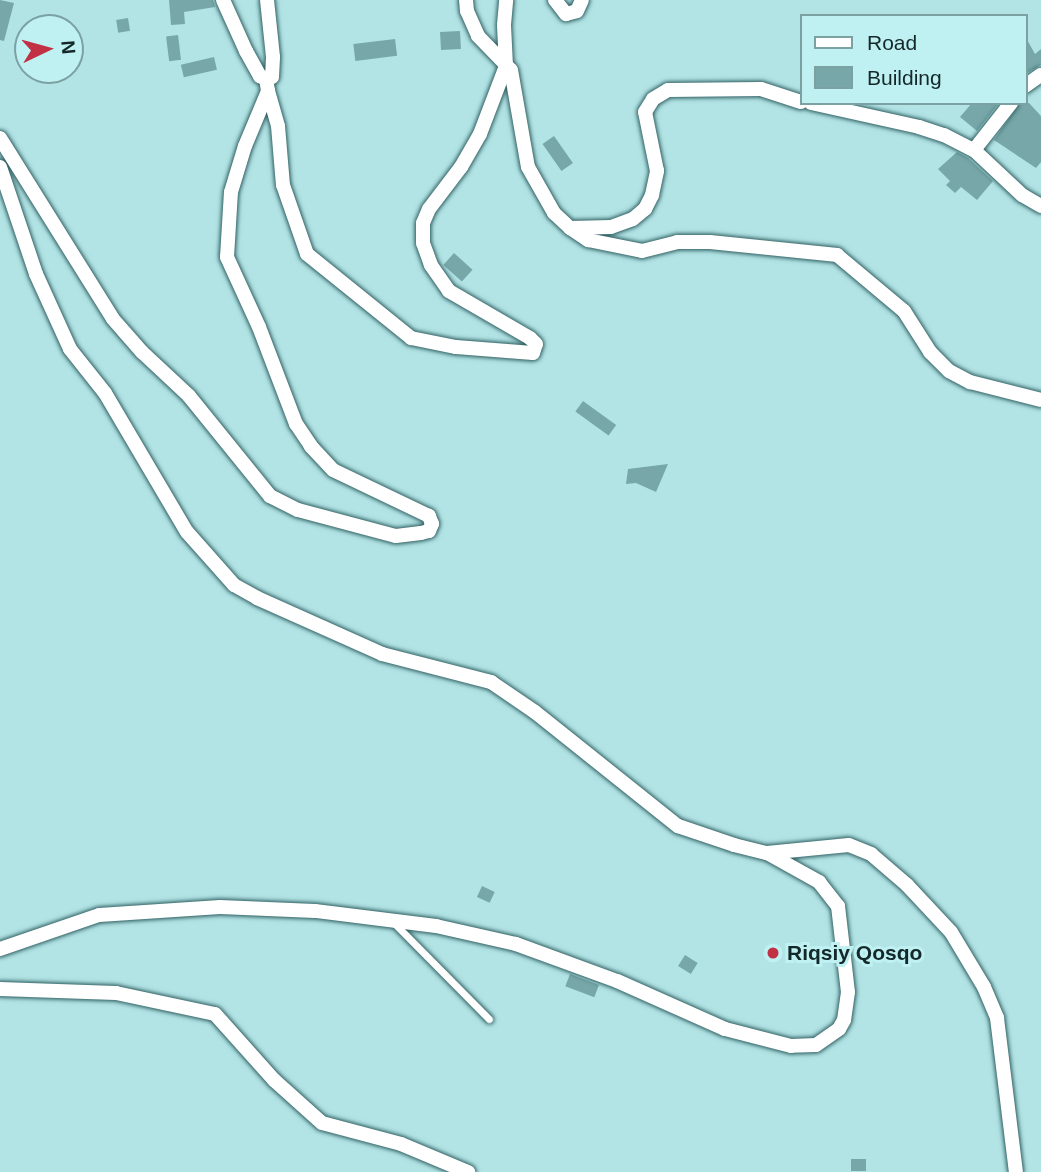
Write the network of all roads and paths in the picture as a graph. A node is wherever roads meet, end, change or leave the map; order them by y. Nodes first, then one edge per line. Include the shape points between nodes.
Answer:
1 (223, 0) edge
2 (267, 0) edge
3 (466, 0) edge
4 (506, 0) edge
5 (555, 0) edge
6 (582, 0) edge
7 (506, 66) junction
8 (267, 85) junction
9 (800, 102) edge
10 (820, 105) edge
11 (1009, 105) edge
12 (0, 138) edge
13 (974, 150) junction
14 (0, 167) edge
15 (1041, 206) edge
16 (570, 228) junction
17 (1041, 400) edge
18 (767, 853) junction
19 (391, 920) junction
20 (0, 949) edge
21 (0, 989) edge
22 (489, 1019) dead end
23 (468, 1172) edge
24 (1016, 1172) edge

1 - 8 street
2 - 8 street via 274,57
3 - 7 street via 478,36
4 - 7 street
5 - 6 street via 566,14 577,11
7 - 8 street via 480,134 429,209 423,223 424,243 431,265 449,291 530,338 536,344 533,353 411,338 307,254 282,186 278,126
7 - 16 street via 511,70 528,167 554,212
8 - 12 street via 231,191 227,257 296,424 334,470 429,516 432,524 421,533 396,536 298,510 270,496 189,396 113,318
9 - 16 street via 761,89 668,90 653,99 645,112 657,171 645,209 611,227
10 - 13 street via 919,127
11 - 13 street
13 - 15 street via 1022,195
14 - 18 street via 36,274 70,349 105,393 187,532 234,585 382,654 491,682 678,826
16 - 17 street via 588,240 642,251 677,242 710,242 837,255 904,311 930,352 949,371 970,382
18 - 19 street via 819,883 838,906 847,980 844,1020 816,1045 791,1046 747,1037 516,944
18 - 24 street via 849,845 871,854 951,932 984,987 996,1018
19 - 20 street via 219,907 99,915
19 - 22 lane
21 - 23 street via 117,993 215,1014 274,1080 322,1123 401,1144

